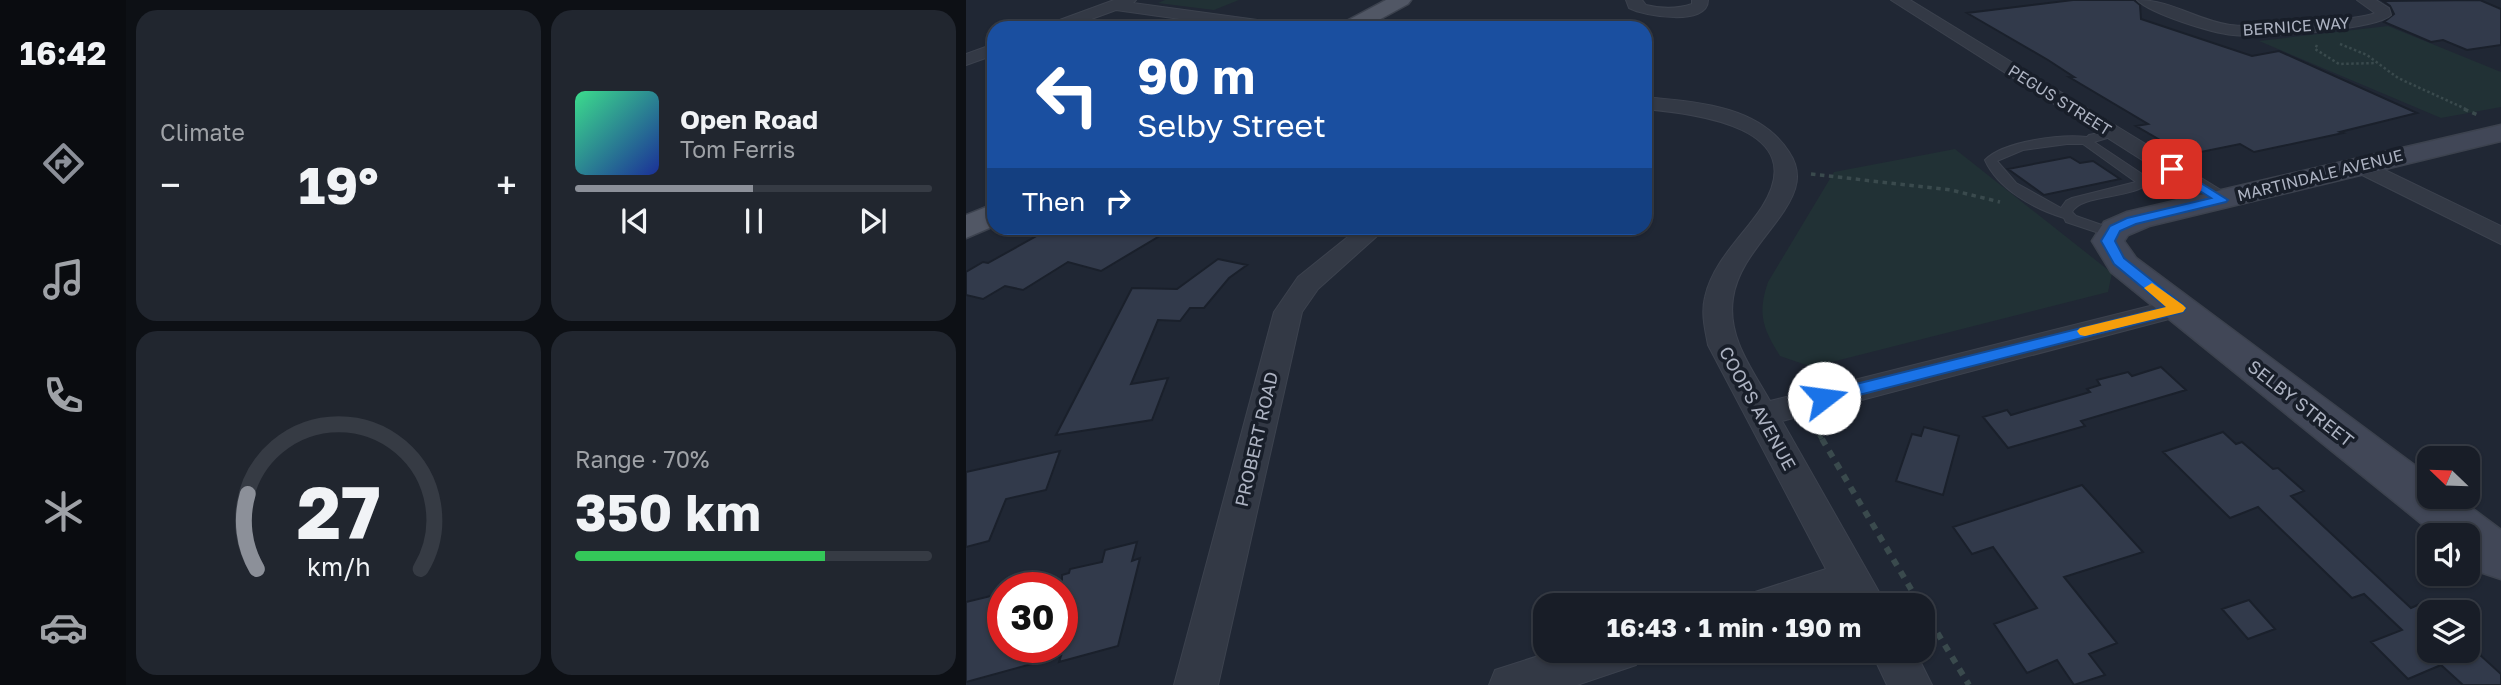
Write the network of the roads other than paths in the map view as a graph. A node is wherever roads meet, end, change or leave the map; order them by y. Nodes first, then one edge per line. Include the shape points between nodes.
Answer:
1 (1401, 0) edge
2 (1634, 0) edge
3 (1700, 0) edge
4 (1899, 0) edge
5 (2145, 0) edge
6 (2365, 0) edge
7 (1121, 3) edge
8 (1071, 21) edge
9 (1235, 21) edge
10 (1361, 21) edge
11 (966, 39) edge
12 (987, 41) edge
13 (987, 52) edge
14 (966, 60) edge
15 (1652, 104) edge
16 (2490, 124) edge
17 (2113, 133) junction
18 (2088, 141) junction
19 (2360, 165) junction
20 (2221, 200) junction
21 (2068, 215) junction
22 (987, 217) edge
23 (966, 228) edge
24 (1366, 235) edge
25 (2501, 236) edge
26 (2109, 237) junction
27 (2178, 308) junction
28 (1761, 415) junction
29 (2501, 558) edge
30 (1860, 592) edge
31 (1582, 663) edge
32 (1898, 663) edge
33 (1196, 685) edge
34 (1511, 685) edge
35 (1910, 685) edge

1 - 10 main road
2 - 3 street via 1639,9 1666,12 1693,9 1700,6
4 - 17 street, PEGUS STREET
5 - 6 street, BERNICE WAY via 2207,25 2248,31 2365,21 2383,15 2383,10
7 - 8 street
7 - 9 street
11 - 12 street
13 - 14 street
15 - 28 street, COOPS AVENUE via 1742,122 1770,142 1787,168 1784,189 1726,274 1715,306 1723,345
16 - 19 street, MARTINDALE AVENUE
17 - 18 lane
17 - 20 street, PEGUS STREET
18 - 21 lane via 2143,183 2076,201 2067,208
18 - 21 lane via 2074,138 2005,152 1991,160 1996,171 2036,202
19 - 20 street, MARTINDALE AVENUE
19 - 25 street
20 - 26 street, MARTINDALE AVENUE via 2132,221
21 - 26 lane
22 - 23 main road
24 - 33 street, PROBERT ROAD via 1308,283 1288,312
26 - 27 street, SELBY STREET via 2119,261
27 - 28 street
27 - 29 street, SELBY STREET
28 - 30 street, COOPS AVENUE
31 - 34 street
32 - 35 street

